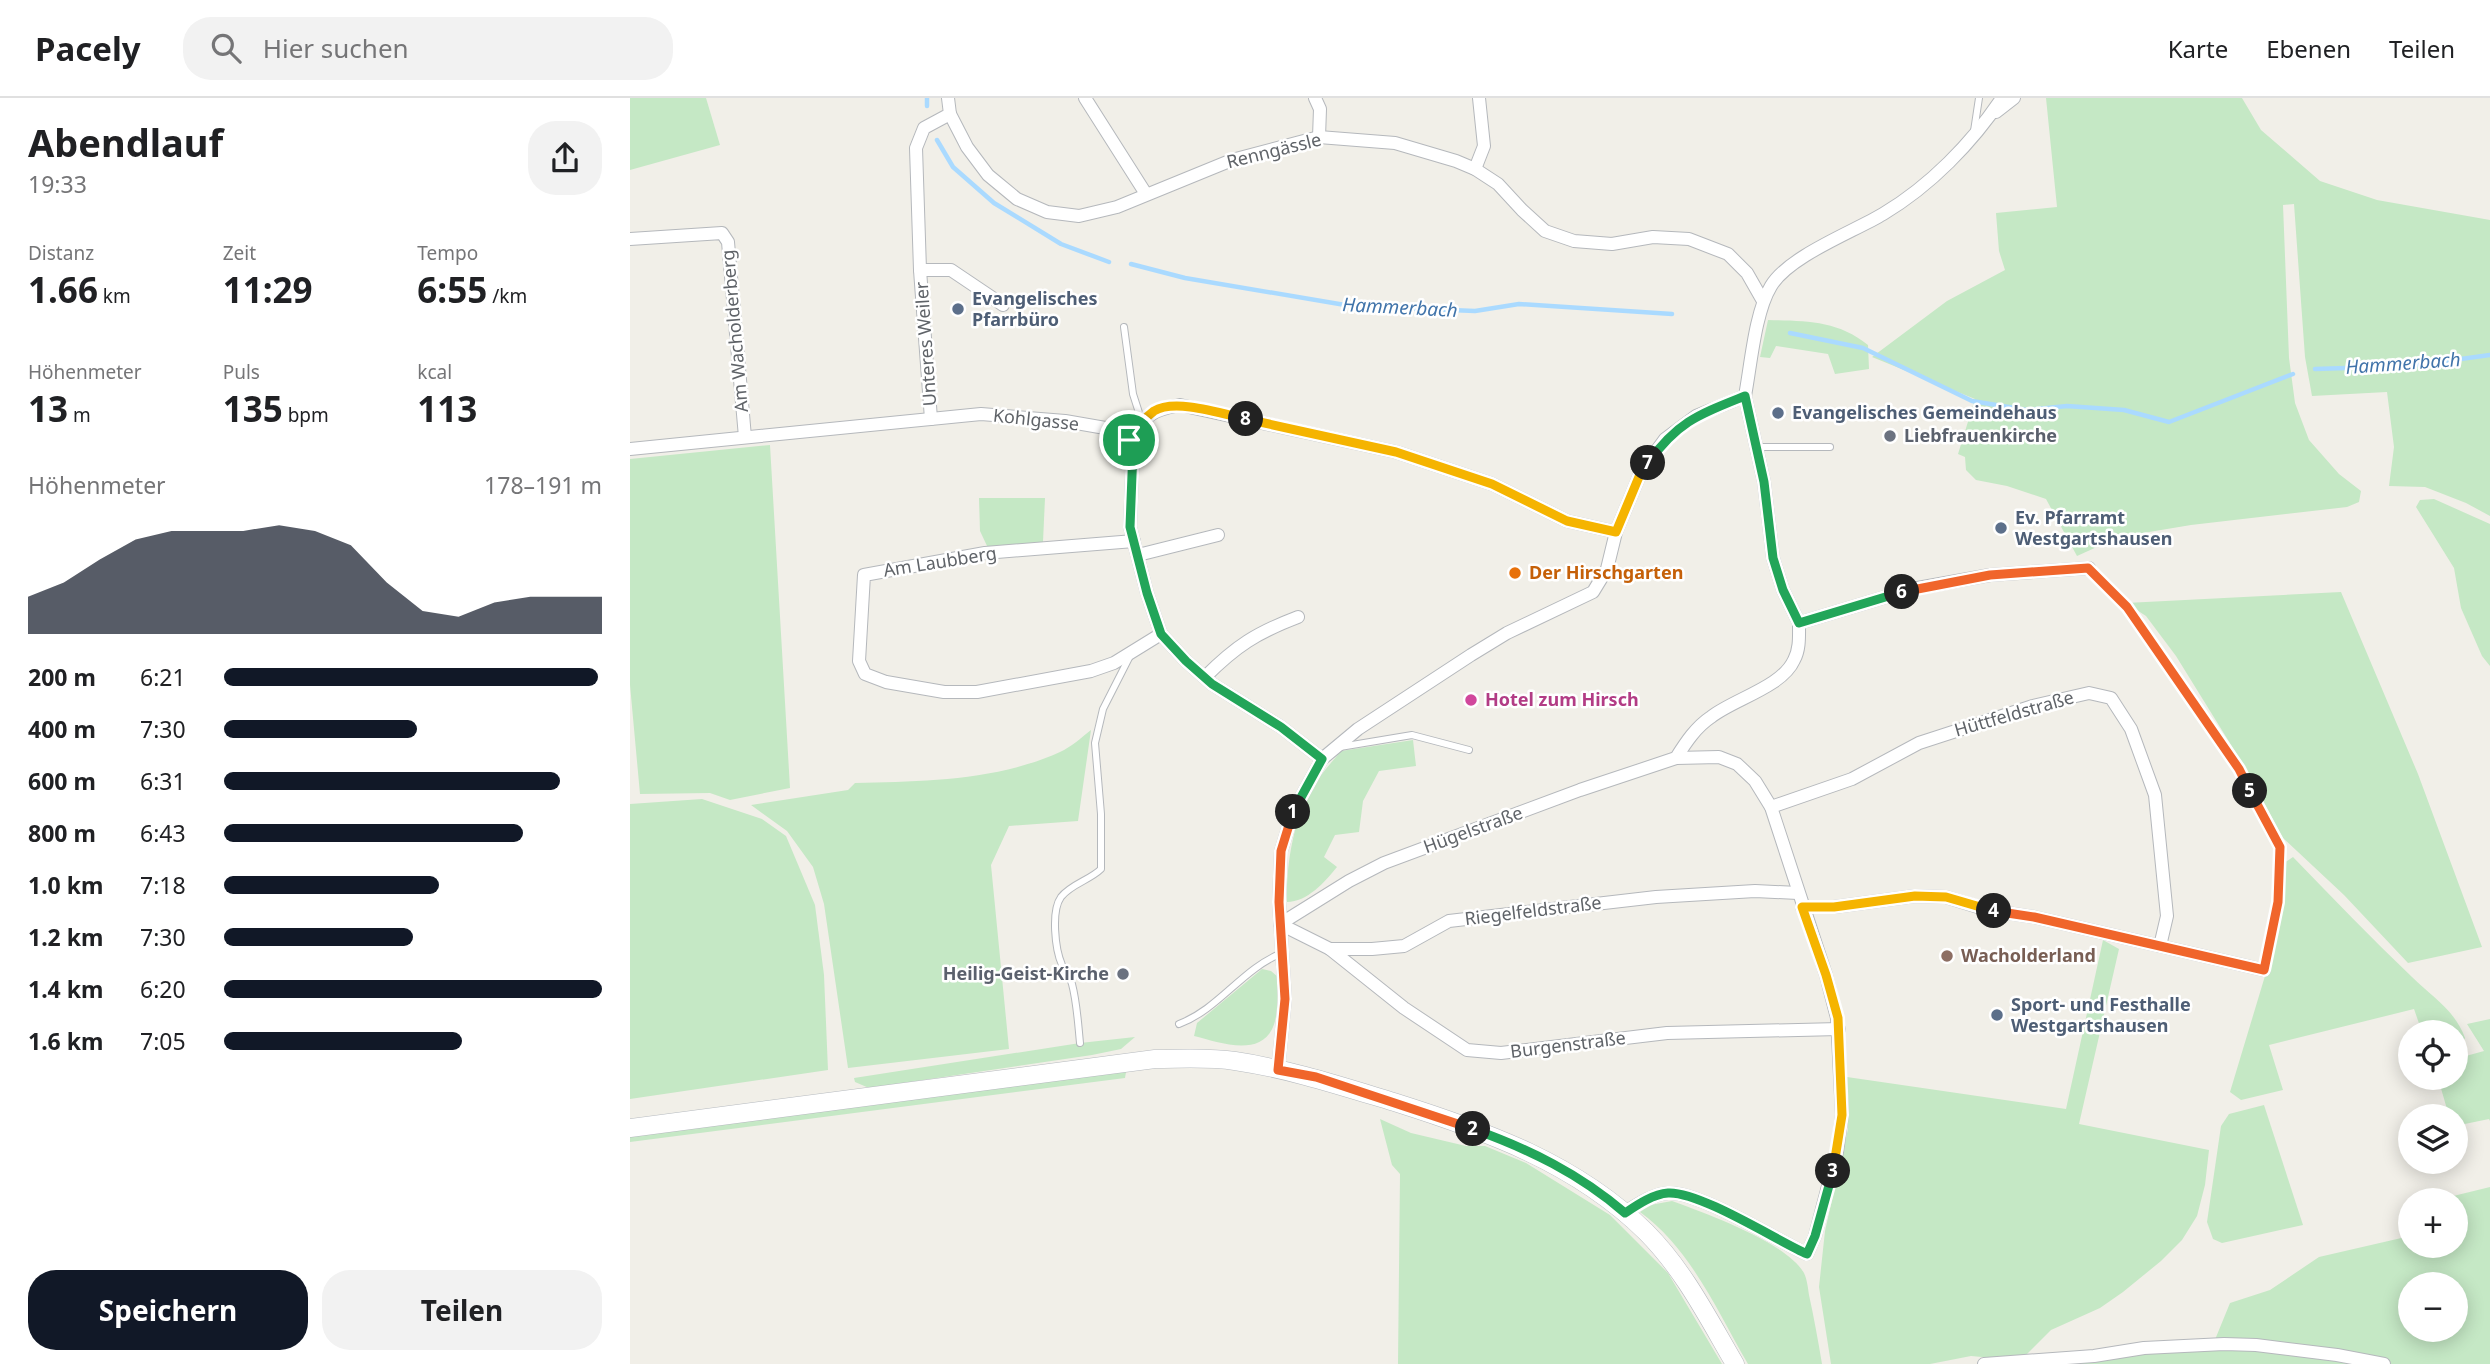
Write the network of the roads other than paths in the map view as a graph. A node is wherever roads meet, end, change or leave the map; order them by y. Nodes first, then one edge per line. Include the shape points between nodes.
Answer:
1 (948, 98) edge
2 (1085, 98) edge
3 (1315, 98) edge
4 (1479, 98) edge
5 (1979, 98) edge
6 (2002, 98) edge
7 (2014, 98) edge
8 (950, 114) junction
9 (1988, 118) junction
10 (1973, 135) junction
11 (1318, 137) junction
12 (1475, 169) junction
13 (1146, 194) junction
14 (630, 239) edge
15 (920, 270) junction
16 (1763, 301) junction
17 (1003, 305) dead end
18 (1124, 327) dead end
19 (1745, 396) junction
20 (931, 419) junction
21 (1142, 422) junction
22 (745, 437) junction
23 (1129, 440) junction
24 (1756, 447) junction
25 (1830, 447) dead end
26 (630, 449) edge
27 (1616, 532) junction
28 (1218, 535) dead end
29 (1134, 541) junction
30 (1138, 555) junction
31 (2088, 568) joint
32 (1298, 617) dead end
33 (1799, 623) junction
34 (1161, 634) junction
35 (1132, 652) junction
36 (1205, 677) junction
37 (1335, 748) junction
38 (1469, 750) dead end
39 (1676, 758) junction
40 (1322, 759) junction
41 (1771, 807) junction
42 (1798, 893) junction
43 (1802, 907) junction
44 (1280, 924) junction
45 (2160, 946) junction
46 (1330, 950) junction
47 (1282, 953) junction
48 (2264, 970) joint
49 (1179, 1024) dead end
50 (1839, 1029) junction
51 (1080, 1043) dead end
52 (1278, 1070) junction
53 (630, 1128) edge
54 (1625, 1213) junction
55 (1735, 1364) edge
56 (1984, 1364) edge
57 (2384, 1364) edge

1 - 8 street
2 - 13 street
3 - 11 street via 1320,109
4 - 12 street via 1484,146
5 - 10 lane
6 - 9 street
7 - 9 street
8 - 13 street, Renngässle via 988,175 1017,198 1046,212 1079,216
8 - 15 street, Unteres Weiler via 924,128 916,148
9 - 10 street
10 - 16 street via 1921,188 1792,266 1773,283
11 - 12 street, Renngässle via 1395,143
11 - 13 street, Renngässle via 1232,159
12 - 16 street, Renngässle via 1545,230 1574,241 1612,244 1653,237 1689,239 1728,254 1747,273
14 - 22 street, Am Wacholderberg via 722,233 728,242
15 - 17 street, Unteres Weiler via 951,270
15 - 20 street, Unteres Weiler
16 - 19 street
18 - 21 lane via 1133,394
19 - 24 street
19 - 27 street via 1696,416 1665,439 1641,472
20 - 22 street, Kohlgasse
20 - 23 street, Kohlgasse via 981,414 1065,421 1111,429
21 - 23 street
21 - 27 street via 1157,409 1180,405 1336,438 1396,452 1492,484 1567,521
22 - 26 street, Kohlgasse
23 - 29 street via 1133,449 1130,527
24 - 25 lane
24 - 33 street via 1773,558
27 - 37 street via 1607,569 1593,592 1507,633
28 - 30 street
29 - 30 street
29 - 35 street, Am Laubberg via 985,553 864,575 859,661 865,674 886,682 944,692 976,692 1091,671
30 - 34 street
31 - 33 street via 1990,575 1912,589
31 - 48 lane via 2127,607 2239,769 2280,847 2278,902
32 - 36 street via 1241,644
33 - 39 street via 1794,662 1781,678 1710,717 1688,738
34 - 35 street, Am Laubberg
34 - 36 street
35 - 51 lane via 1103,709 1095,743 1101,869 1067,890 1054,915 1060,963 1071,980 1077,1007
36 - 40 street
37 - 38 lane via 1412,735
37 - 40 street
39 - 41 street, Hügelstraße via 1719,757 1737,764 1755,780
39 - 44 street, Hügelstraße via 1384,863
40 - 44 street via 1293,812 1281,851
41 - 42 street, Hügelstraße
41 - 45 street, Hüttfeldstraße via 1852,779 1919,743 2020,710 2089,693 2111,698 2131,729 2155,795 2168,916
42 - 43 street, Hügelstraße
42 - 46 street, Riegelfeldstraße via 1668,896 1516,912 1449,921 1404,946
43 - 45 street via 1946,897
43 - 50 street, Hügelstraße
44 - 46 street, Riegelfeldstraße
44 - 47 street
45 - 48 street
46 - 50 street, Burgenstraße via 1467,1050 1501,1053 1667,1033
47 - 49 lane via 1264,961 1195,1018
47 - 52 street via 1285,999
50 - 54 street, Hügelstraße via 1842,1115 1837,1152 1807,1254 1687,1195 1668,1192
52 - 53 main road via 1233,1061 1155,1059
52 - 54 main road via 1316,1077 1510,1142 1597,1189
54 - 55 main road via 1673,1262
56 - 57 street via 2224,1344

